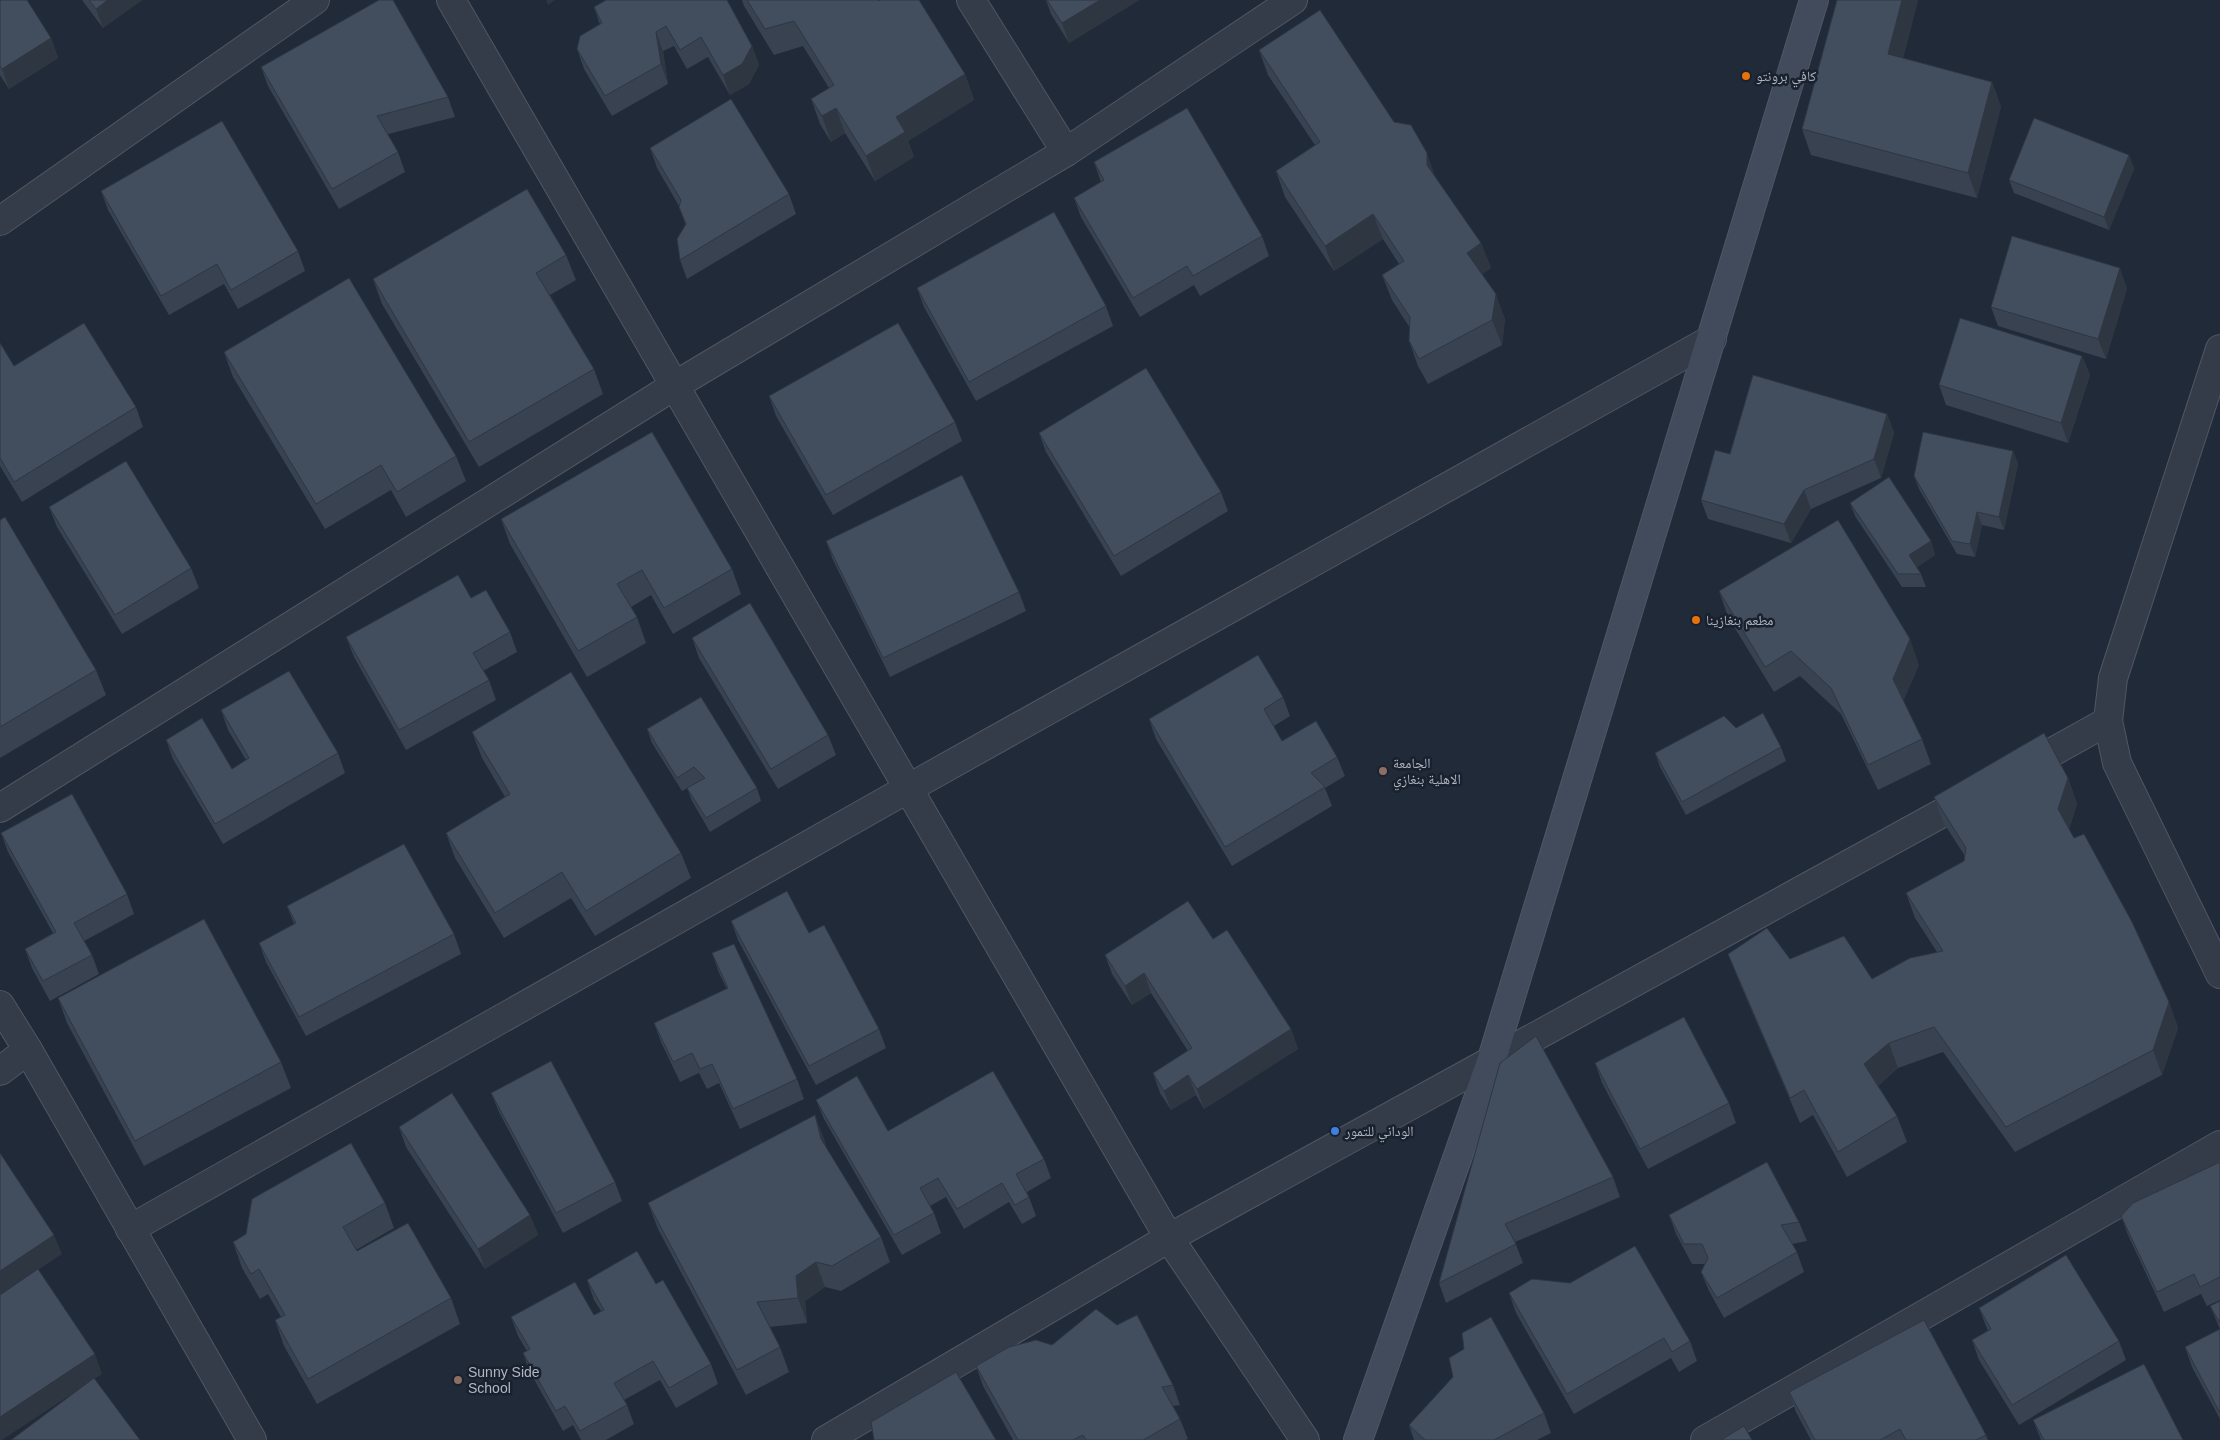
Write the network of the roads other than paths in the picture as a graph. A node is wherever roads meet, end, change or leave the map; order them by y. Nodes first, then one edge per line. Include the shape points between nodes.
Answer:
1 (315, 0) edge
2 (451, 0) edge
3 (971, 0) edge
4 (1294, 0) edge
5 (1814, 0) edge
6 (1066, 152) junction
7 (0, 221) edge
8 (1712, 339) junction
9 (2220, 349) edge
10 (674, 386) junction
11 (2108, 722) junction
12 (909, 788) junction
13 (0, 808) edge
14 (2217, 963) edge
15 (0, 1005) edge
16 (28, 1050) junction
17 (1491, 1062) junction
18 (0, 1071) edge
19 (2220, 1145) edge
20 (130, 1229) junction
21 (1169, 1238) junction
22 (252, 1440) edge
23 (826, 1440) edge
24 (1305, 1440) edge
25 (1358, 1440) edge
26 (1705, 1440) edge

1 - 7 street
2 - 10 street
3 - 6 street
4 - 6 street
5 - 8 street
6 - 10 street
8 - 12 street
8 - 17 street
9 - 11 street via 2113,678
10 - 12 street
10 - 13 street
11 - 14 street via 2117,763
11 - 17 street
12 - 20 street
12 - 21 street
15 - 16 street
16 - 18 street
16 - 20 street
17 - 21 street
17 - 25 street
19 - 26 street
20 - 22 street
21 - 23 street
21 - 24 street

